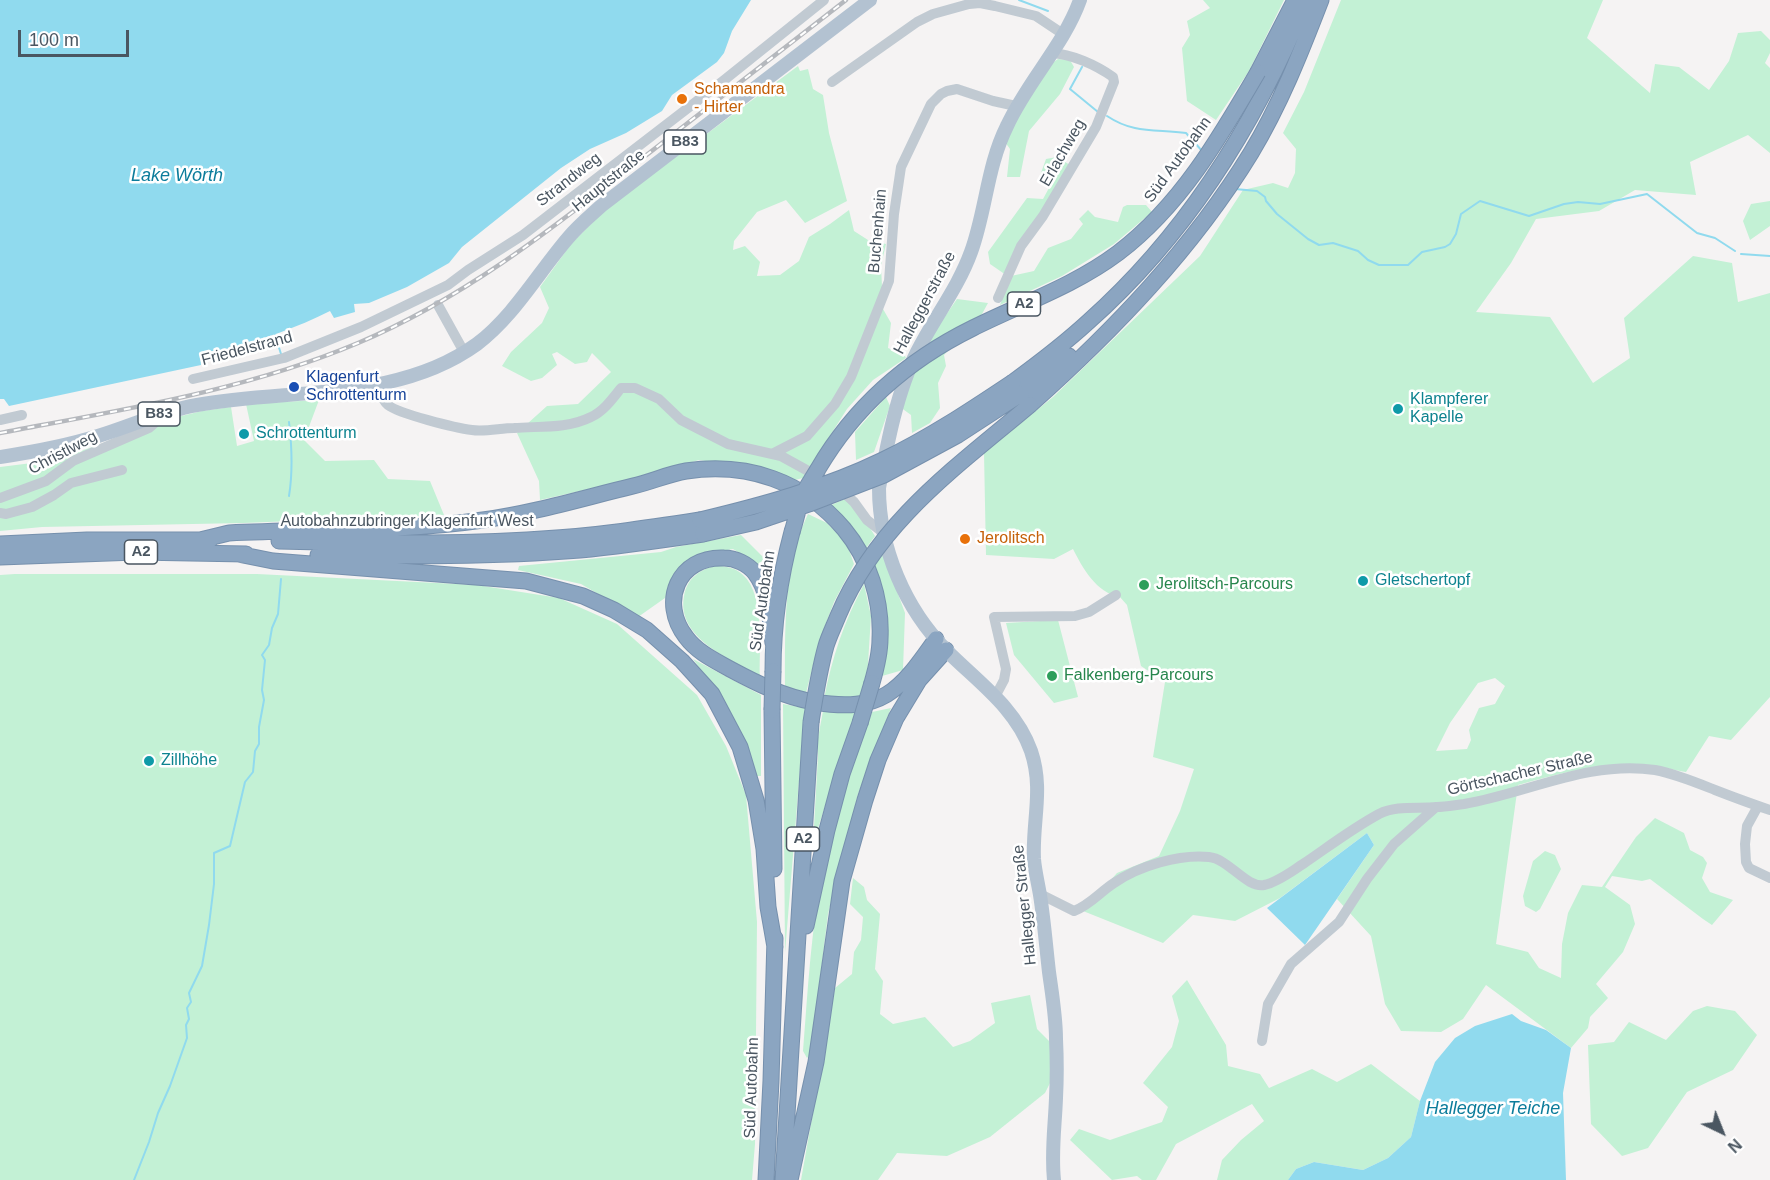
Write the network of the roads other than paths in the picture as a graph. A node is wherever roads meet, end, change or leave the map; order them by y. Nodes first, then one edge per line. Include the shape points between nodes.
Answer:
1 (824, 0) edge
2 (870, 0) edge
3 (1080, 0) edge
4 (1295, 0) edge
5 (1306, 0) edge
6 (1321, 0) edge
7 (1064, 34) junction
8 (1051, 53) junction
9 (1272, 79) junction
10 (832, 82) dead end
11 (1016, 106) junction
12 (998, 298) dead end
13 (438, 305) dead end
14 (309, 348) joint
15 (464, 352) junction
16 (193, 379) dead end
17 (378, 384) junction
18 (1022, 394) junction
19 (168, 411) junction
20 (22, 415) dead end
21 (0, 420) edge
22 (772, 454) junction
23 (0, 456) edge
24 (122, 470) dead end
25 (0, 498) edge
26 (0, 513) edge
27 (701, 527) junction
28 (885, 534) junction
29 (200, 540) junction
30 (0, 544) edge
31 (0, 556) edge
32 (402, 563) junction
33 (1116, 595) dead end
34 (773, 643) junction
35 (941, 645) junction
36 (995, 697) junction
37 (1758, 806) junction
38 (1436, 807) junction
39 (1770, 810) edge
40 (1770, 878) edge
41 (1040, 894) junction
42 (775, 947) junction
43 (797, 955) junction
44 (1262, 1041) dead end
45 (766, 1180) edge
46 (783, 1180) edge
47 (790, 1180) edge
48 (1054, 1180) edge

1 - 14 street, Strandweg via 523,235 448,285
2 - 15 main road, Hauptstraße / B83 via 601,206 570,236 497,326
3 - 7 main road, Halleggerstraße
4 - 9 highway, Süd Autobahn / A2
5 - 9 highway, Autobahnzubringer Klagenfurt West / A2
6 - 9 highway, Süd Autobahn / A2
7 - 8 main road, Halleggerstraße
7 - 10 street via 1036,16 969,4 918,22
8 - 11 main road, Halleggerstraße
8 - 12 street, Erlachweg via 1088,63 1113,77 1114,82 1096,127 1021,246
9 - 18 highway, Autobahnzubringer Klagenfurt West / A2 via 1222,166 1164,244 1064,343
9 - 18 highway, Süd Autobahn / A2 via 1251,151 1191,237 1058,380
9 - 34 highway, Süd Autobahn / A2, bridge via 1170,205 1140,235 1069,282 947,342 905,369 848,426 802,497 782,570
11 - 22 street, Buchenhain via 957,89 941,94 931,104 901,167 889,281 851,377 835,404 807,436
11 - 28 main road, Halleggerstraße via 991,169 977,233 965,266 904,380 879,488
13 - 15 street
14 - 16 street, Friedelstrand via 284,358
15 - 17 main road, Hauptstraße / B83 via 421,374
17 - 19 main road, B83 via 229,400
17 - 22 street via 385,403 393,408 474,431 573,423 593,416 621,388 635,388 659,399 681,420 728,444
18 - 27 highway, Autobahnzubringer Klagenfurt West / A2, bridge via 884,475 756,522
18 - 43 highway, Süd Autobahn / A2, bridge via 877,546 844,601 826,644 811,722
19 - 23 main road, B83 via 99,436
19 - 25 street, Christlweg via 149,428 73,461 46,482
20 - 21 street
22 - 28 street via 792,461 841,490
24 - 26 street via 71,483 32,507
27 - 29 highway, Autobahnzubringer Klagenfurt West / A2 via 458,543
27 - 32 highway, Autobahnzubringer Klagenfurt West / A2 via 580,550
28 - 35 main road, Hallegger Straße via 902,588
29 - 30 highway, Autobahnzubringer Klagenfurt West / A2
29 - 43 highway, bridge via 229,533 432,527 521,515 683,472 710,469 749,471 783,482 808,496 832,515 853,541 873,582 880,640 872,684 826,830
31 - 32 highway, A2 via 136,552 238,554 273,561
32 - 42 highway via 526,581 583,596 647,630 682,661 712,694 740,747 750,776 764,849
33 - 36 street via 1075,616 994,617 1006,669
34 - 35 highway via 767,598 754,572 744,564 732,558 712,557 697,562 678,582 674,613 686,637 707,656 744,677 799,699 840,706 877,700 902,683
34 - 42 highway, Süd Autobahn / A2, bridge
35 - 36 main road, Hallegger Straße
35 - 47 highway via 896,718 862,809 842,881 818,1051
36 - 41 main road, Hallegger Straße via 1020,726 1035,767 1038,790 1034,852
37 - 38 street, Görtschacher Straße via 1670,773 1634,768 1568,776 1466,804
37 - 39 street, Görtschacher Straße
37 - 40 street via 1747,826 1746,862 1749,868
38 - 41 street, Görtschacher Straße via 1409,807 1379,814 1286,875 1262,886 1244,878 1225,862 1206,856 1153,864 1112,884 1074,911
38 - 44 street via 1394,844 1339,922 1291,964 1268,1004
41 - 48 main road, Hallegger Straße via 1056,1038
42 - 45 highway, Süd Autobahn / A2
43 - 46 highway, Süd Autobahn / A2

